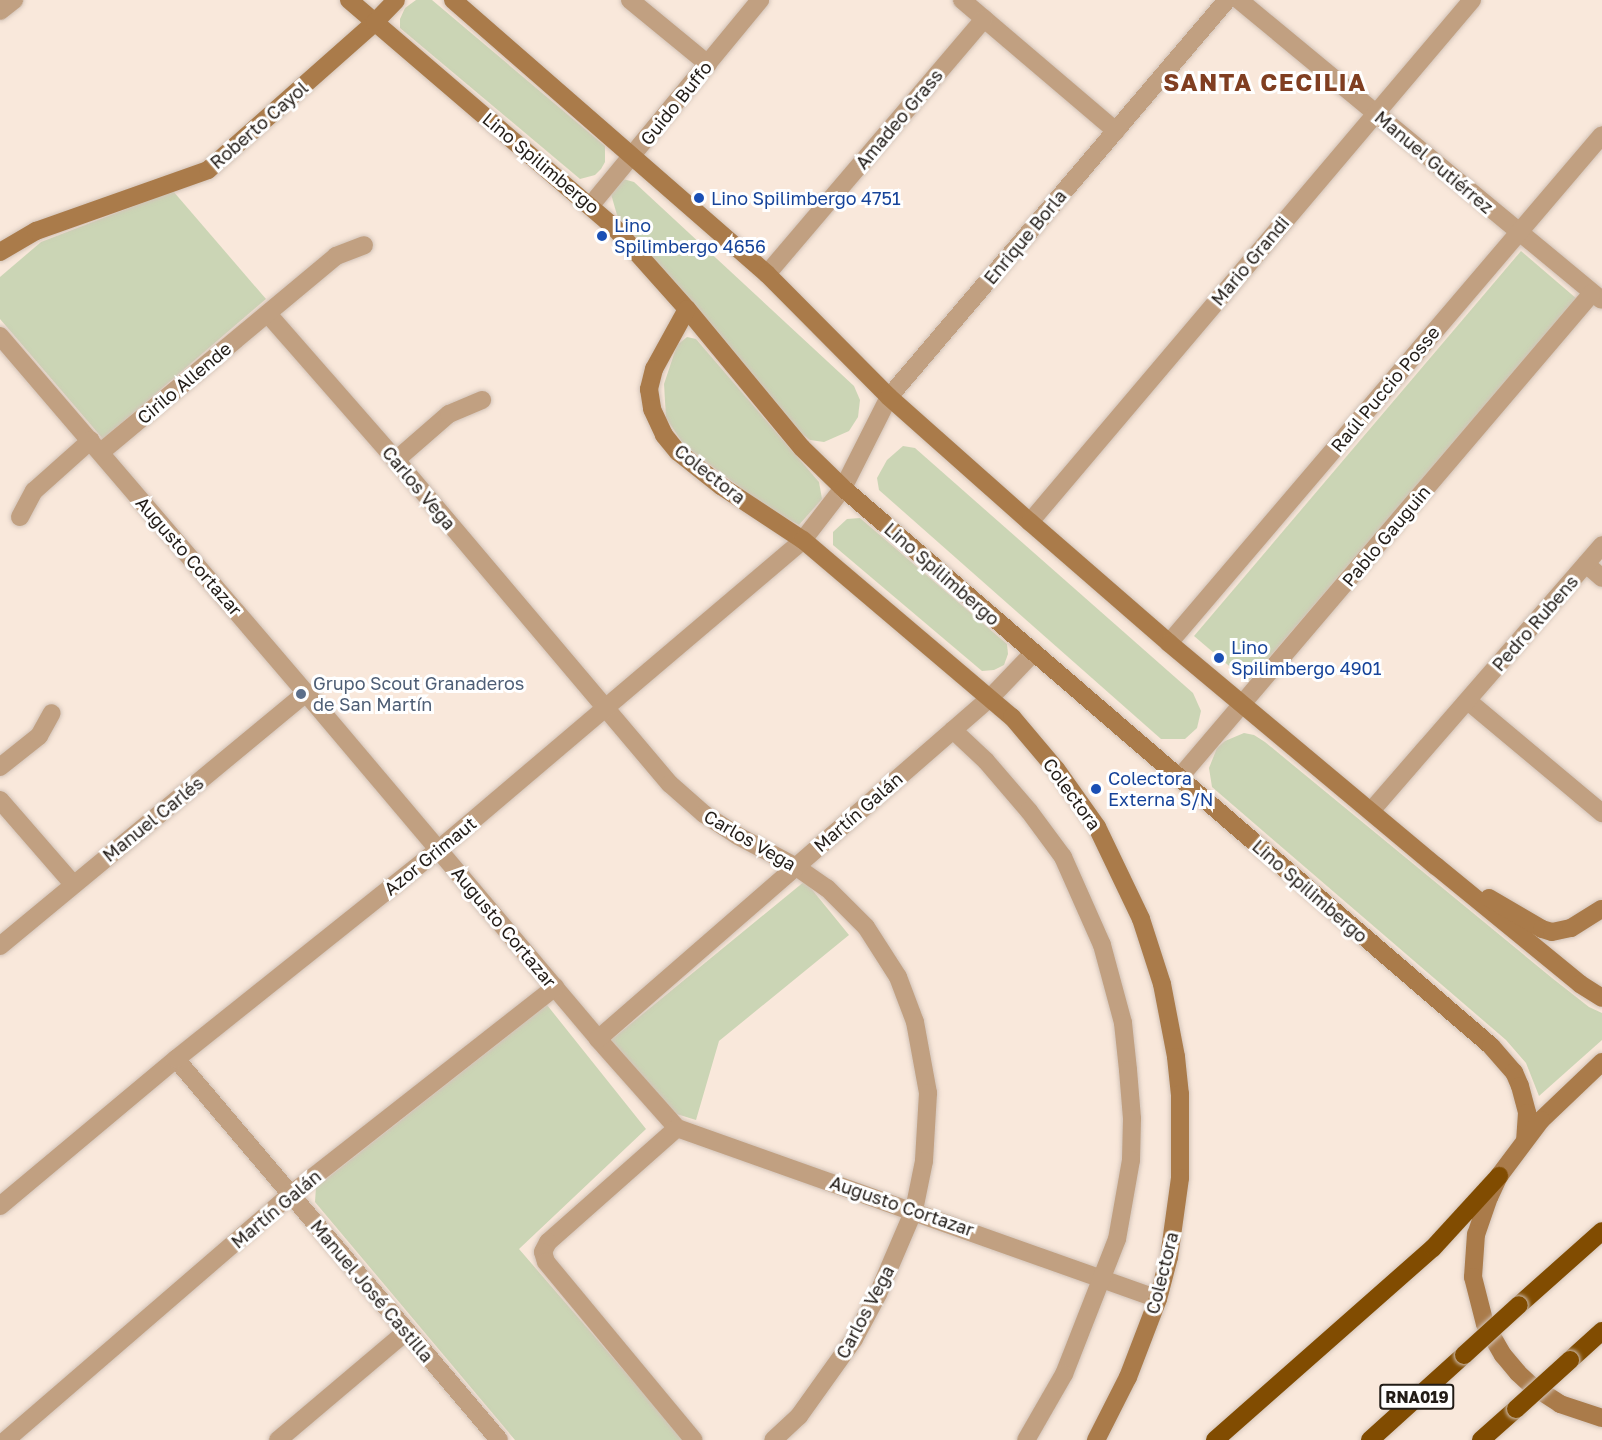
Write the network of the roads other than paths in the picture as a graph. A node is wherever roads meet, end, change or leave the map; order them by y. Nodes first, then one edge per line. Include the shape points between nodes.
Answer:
1 (14, 0) edge
2 (349, 0) edge
3 (396, 0) edge
4 (453, 0) edge
5 (630, 0) edge
6 (760, 0) edge
7 (962, 0) edge
8 (1227, 0) edge
9 (1239, 0) edge
10 (1472, 0) edge
11 (0, 11) edge
12 (984, 19) junction
13 (375, 22) junction
14 (708, 63) junction
15 (1376, 112) junction
16 (1116, 131) junction
17 (1602, 135) edge
18 (632, 156) junction
19 (591, 205) junction
20 (1518, 232) junction
21 (364, 245) dead end
22 (0, 252) edge
23 (767, 274) junction
24 (1597, 297) edge
25 (687, 309) junction
26 (268, 314) junction
27 (0, 336) edge
28 (889, 397) junction
29 (482, 400) dead end
30 (96, 446) junction
31 (396, 460) junction
32 (843, 488) junction
33 (20, 517) dead end
34 (1030, 522) junction
35 (803, 540) junction
36 (1602, 545) edge
37 (1586, 564) junction
38 (1602, 579) edge
39 (1169, 643) junction
40 (1034, 652) junction
41 (306, 693) junction
42 (991, 697) junction
43 (1468, 701) junction
44 (1242, 704) junction
45 (605, 709) junction
46 (52, 713) dead end
47 (953, 730) junction
48 (0, 767) edge
49 (1179, 778) junction
50 (0, 801) edge
51 (1371, 811) junction
52 (1602, 813) edge
53 (439, 849) junction
54 (795, 866) junction
55 (1436, 866) junction
56 (73, 884) junction
57 (1602, 909) edge
58 (0, 946) edge
59 (555, 987) junction
60 (1602, 998) edge
61 (597, 1039) junction
62 (176, 1059) junction
63 (1602, 1062) edge
64 (678, 1128) junction
65 (1525, 1139) junction
66 (1499, 1176) junction
67 (291, 1196) junction
68 (0, 1206) edge
69 (914, 1210) junction
70 (1602, 1231) edge
71 (1104, 1277) junction
72 (1158, 1299) junction
73 (1602, 1331) edge
74 (406, 1332) junction
75 (1602, 1418) edge
76 (6, 1440) edge
77 (278, 1440) edge
78 (499, 1440) edge
79 (694, 1440) edge
80 (773, 1440) edge
81 (1026, 1440) edge
82 (1096, 1440) edge
83 (1215, 1440) edge
84 (1370, 1440) edge
85 (1482, 1440) edge

1 - 11 street
2 - 13 main road, Lino Spilimbergo
3 - 13 main road, Roberto Cayol
4 - 18 main road
5 - 14 street
6 - 14 street, Guido Buffo
7 - 12 street
8 - 16 street, Enrique Borla
9 - 15 street, Manuel Gutiérrez
10 - 15 street, Mario Grandi
12 - 16 street
12 - 23 street, Amadeo Grass
13 - 19 main road, Lino Spilimbergo
13 - 22 main road, Roberto Cayol via 208,170 36,231
14 - 18 street, Guido Buffo
15 - 20 street, Manuel Gutiérrez
15 - 34 street, Mario Grandi
16 - 28 street, Enrique Borla
17 - 20 street, Raúl Puccio Posse
18 - 19 street, Guido Buffo
18 - 23 main road
19 - 25 main road, Lino Spilimbergo
20 - 24 street, Manuel Gutiérrez
20 - 39 street, Raúl Puccio Posse
21 - 26 street, Cirilo Allende via 336,256
23 - 28 main road
24 - 44 street, Pablo Gauguin
25 - 32 main road, Lino Spilimbergo via 802,448
25 - 35 main road, Colectora via 654,369 649,388 652,409 664,435 678,452 721,486
26 - 30 street, Cirilo Allende
26 - 31 street, Carlos Vega
27 - 30 street, Augusto Cortazar
28 - 32 street, Enrique Borla
28 - 34 main road
29 - 31 street via 449,414
30 - 33 street, Cirilo Allende via 34,491
30 - 41 street, Augusto Cortazar
31 - 45 street, Carlos Vega
32 - 35 street, Azor Grimaut
32 - 40 main road, Lino Spilimbergo
34 - 39 main road
35 - 42 main road, Colectora
35 - 45 street, Azor Grimaut
36 - 37 street, Pedro Rubens
37 - 38 street
37 - 43 street, Pedro Rubens
39 - 44 main road
40 - 42 street, Martín Galán
40 - 49 main road, Lino Spilimbergo
41 - 53 street, Augusto Cortazar
41 - 56 street, Manuel Carlés
42 - 47 street, Martín Galán
42 - 72 main road, Colectora via 1056,769 1097,827 1141,920 1162,984 1176,1057 1181,1136 1175,1216
43 - 51 street, Pedro Rubens
43 - 52 street
44 - 49 street, Pablo Gauguin
44 - 51 main road
45 - 53 street, Azor Grimaut
45 - 54 street, Carlos Vega via 685,799 738,836
46 - 48 street via 39,736
47 - 54 street, Martín Galán
47 - 71 street via 1022,802 1062,857 1089,911 1114,985 1128,1070 1131,1160 1125,1205
49 - 65 main road, Lino Spilimbergo via 1505,1061 1514,1072 1524,1100
50 - 56 street
51 - 55 main road
53 - 59 street, Augusto Cortazar
53 - 62 street, Azor Grimaut
54 - 61 street, Martín Galán
54 - 69 street, Carlos Vega via 849,907 880,944 915,1022 928,1093 924,1161
55 - 57 main road via 1552,932 1571,928
55 - 60 main road
56 - 58 street, Manuel Carlés
59 - 61 street, Augusto Cortazar
59 - 67 street, Martín Galán
61 - 64 street, Augusto Cortazar
62 - 67 street, Manuel José Castilla
62 - 68 street, Azor Grimaut
63 - 65 main road
64 - 69 street, Augusto Cortazar
64 - 79 street via 548,1242 543,1252 546,1262
65 - 66 main road
66 - 75 main road via 1482,1215 1474,1256 1475,1294 1485,1324 1503,1354 1531,1385 1560,1404
66 - 83 highway via 1433,1248
67 - 74 street, Manuel José Castilla
67 - 76 street, Martín Galán
69 - 71 street, Augusto Cortazar
69 - 80 street, Carlos Vega via 854,1339 799,1416
70 - 84 highway, RNA019, bridge
71 - 72 street, Augusto Cortazar
71 - 81 street via 1064,1374
72 - 82 main road, Colectora via 1128,1377
73 - 85 highway, bridge
74 - 77 street
74 - 78 street, Manuel José Castilla

